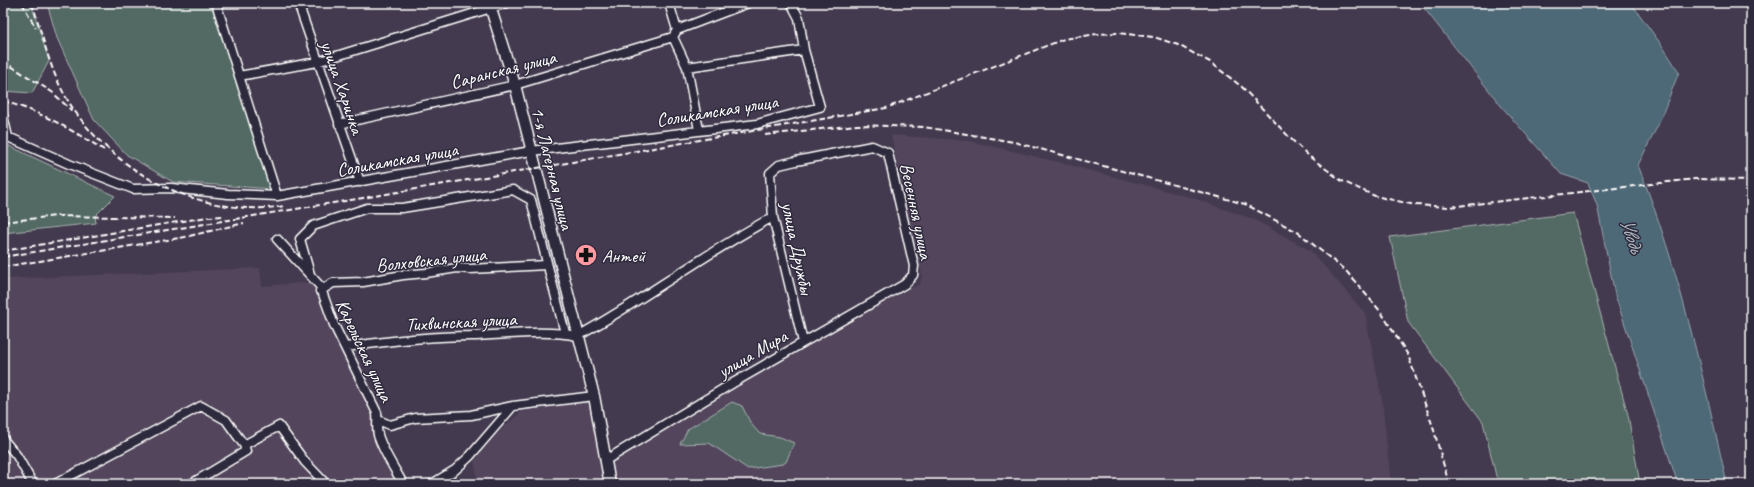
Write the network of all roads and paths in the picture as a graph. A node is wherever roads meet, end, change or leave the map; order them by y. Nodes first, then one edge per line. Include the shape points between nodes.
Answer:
1 (216, 3) edge
2 (298, 3) edge
3 (507, 3) edge
4 (669, 3) edge
5 (748, 3) edge
6 (791, 3) edge
7 (490, 6) edge
8 (675, 34) junction
9 (804, 50) junction
10 (317, 62) junction
11 (687, 67) junction
12 (239, 76) junction
13 (515, 85) junction
14 (3, 116) edge
15 (339, 124) junction
16 (699, 130) junction
17 (531, 152) junction
18 (779, 165) joint
19 (360, 182) junction
20 (277, 196) junction
21 (773, 217) junction
22 (277, 240) dead end
23 (547, 265) junction
24 (310, 274) junction
25 (913, 275) joint
26 (320, 291) junction
27 (565, 333) junction
28 (578, 336) junction
29 (803, 342) junction
30 (346, 347) junction
31 (594, 396) junction
32 (513, 406) junction
33 (378, 420) junction
34 (3, 439) edge
35 (244, 445) junction
36 (606, 460) junction
37 (33, 484) edge
38 (55, 484) edge
39 (191, 484) edge
40 (326, 484) edge
41 (403, 484) edge
42 (432, 484) edge
43 (610, 484) edge

1 - 12 street
2 - 10 street, улица Харинка
3 - 7 street
4 - 8 street
5 - 8 street, Саранская улица
6 - 9 street via 799,18
7 - 10 street
7 - 13 main road, 1-я Лагерная улица
8 - 11 street
8 - 13 street, Саранская улица
9 - 11 street
9 - 16 street, Соликамская улица via 820,107 757,124
10 - 12 street
10 - 15 street, улица Харинка
11 - 16 street
12 - 20 street
13 - 15 street, Саранская улица
13 - 17 main road, 1-я Лагерная улица
14 - 20 street, Соликамская улица via 8,137 133,189 171,188
15 - 19 street, улица Харинка
16 - 17 street, Соликамская улица
17 - 19 street, Соликамская улица
17 - 28 main road, 1-я Лагерная улица
18 - 21 street, улица Дружбы via 770,173
18 - 25 street, Весенняя улица via 872,146 888,154 914,266
19 - 20 street, Соликамская улица
21 - 28 street via 733,239
21 - 29 street, улица Дружбы
22 - 24 street, Карельская улица
23 - 24 street via 531,200 513,190 402,208 367,208 313,226 300,239
23 - 26 street, Волховская улица via 470,270 457,268 363,282 333,283
23 - 27 street
24 - 26 street, Карельская улица via 320,286
25 - 29 street, улица Мира via 905,284
26 - 30 street, Карельская улица
27 - 28 street, Тихвинская улица
27 - 30 street, Тихвинская улица via 459,335 402,339
28 - 31 main road, 1-я Лагерная улица
29 - 36 street, улица Мира
30 - 33 street, Карельская улица
31 - 32 street
31 - 36 main road, 1-я Лагерная улица
32 - 33 street via 471,415 415,418 390,425
32 - 42 street via 470,456 455,470
33 - 41 street, Карельская улица via 378,437
34 - 37 street via 17,456
35 - 38 street via 226,420 201,406
35 - 39 street via 246,451
35 - 40 street via 279,426 305,462
36 - 43 main road, 1-я Лагерная улица

